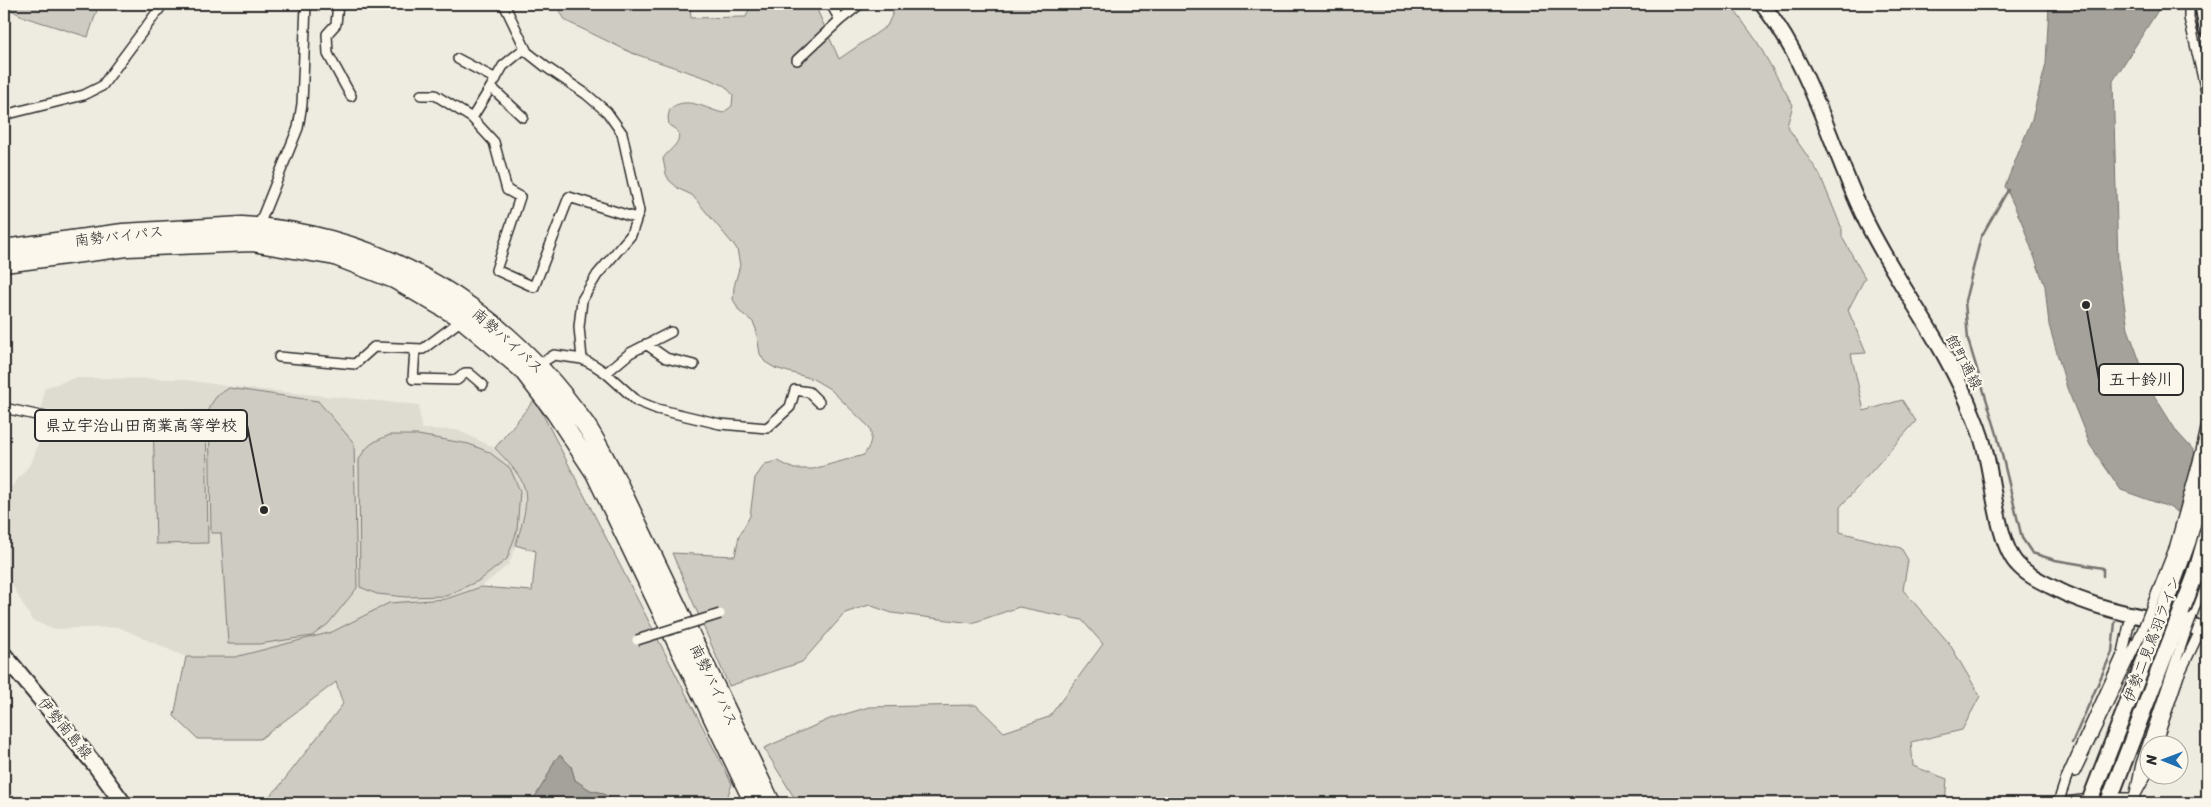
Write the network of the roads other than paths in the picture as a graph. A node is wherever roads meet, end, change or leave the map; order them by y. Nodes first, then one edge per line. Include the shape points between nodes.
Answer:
1 (164, 4) edge
2 (306, 4) edge
3 (338, 4) edge
4 (504, 4) edge
5 (830, 4) edge
6 (860, 4) edge
7 (1762, 4) edge
8 (2200, 4) edge
9 (840, 20) junction
10 (2207, 29) edge
11 (525, 48) junction
12 (458, 59) dead end
13 (797, 60) dead end
14 (493, 83) junction
15 (421, 95) dead end
16 (351, 96) dead end
17 (2207, 96) edge
18 (4, 115) edge
19 (523, 116) dead end
20 (472, 118) junction
21 (636, 218) junction
22 (256, 234) junction
23 (4, 249) edge
24 (4, 263) edge
25 (463, 319) junction
26 (671, 332) dead end
27 (646, 344) junction
28 (415, 349) junction
29 (279, 357) dead end
30 (582, 359) junction
31 (538, 365) junction
32 (694, 365) dead end
33 (606, 372) junction
34 (483, 385) dead end
35 (819, 402) dead end
36 (4, 408) edge
37 (45, 417) dead end
38 (2207, 424) edge
39 (2207, 472) edge
40 (2207, 534) edge
41 (2207, 570) edge
42 (720, 614) dead end
43 (2132, 615) junction
44 (2202, 633) edge
45 (2181, 634) junction
46 (637, 640) dead end
47 (4, 655) edge
48 (2159, 734) edge
49 (2142, 784) edge
50 (2086, 801) edge
51 (2112, 801) edge
52 (2133, 801) edge
53 (123, 803) edge
54 (754, 803) edge
55 (771, 803) edge
56 (2058, 803) edge

1 - 18 street via 102,86 84,95
2 - 22 street via 298,128
3 - 16 street via 336,24 328,34 328,54
4 - 11 street
5 - 9 street
6 - 9 street
7 - 43 main road, 館町通線 via 1792,48 1867,224 1965,397 1984,447 2004,540 2012,559 2031,576 2057,590 2096,606
8 - 10 main road
8 - 17 street via 2189,18
9 - 13 street
11 - 14 street via 503,66
11 - 21 street via 607,112 622,134 639,211
12 - 14 street
14 - 19 street
14 - 20 street
15 - 20 street via 435,95
20 - 21 street via 494,142 506,190 520,197 496,270 534,287 569,197
21 - 30 street via 631,235 597,275 582,300 578,327
22 - 23 highway, 南勢バイパス via 242,226 123,234
22 - 24 highway, 南勢バイパス
22 - 25 highway, 南勢バイパス via 335,256 394,278
22 - 31 highway, 南勢バイパス via 344,243 407,268 479,312
25 - 28 street via 424,349
25 - 54 highway, 南勢バイパス via 522,369 595,473
26 - 27 street
27 - 32 street via 666,358
27 - 33 street
28 - 29 street via 374,347 355,364
28 - 34 street via 413,379 457,380 469,373
30 - 31 street via 554,355
30 - 33 street
31 - 55 highway, 南勢バイパス via 586,426 615,477
33 - 35 street via 628,394 646,405 720,424 767,428 790,407 794,390 809,392
36 - 37 street
38 - 56 street, bridge via 2187,504 2162,582 2087,750
39 - 50 main road, 伊勢二見鳥羽ライン, bridge via 2188,541 2157,628
40 - 45 main road, 伊勢二見鳥羽ライン, bridge
41 - 45 street, bridge
42 - 46 street, bridge
43 - 44 main road, 館町通線
43 - 56 street via 2123,653
44 - 48 street via 2178,675
45 - 51 main road, 伊勢二見鳥羽ライン
45 - 52 street
47 - 53 main road, 伊勢南島線
49 - 52 street
50 - 56 street
51 - 52 street

